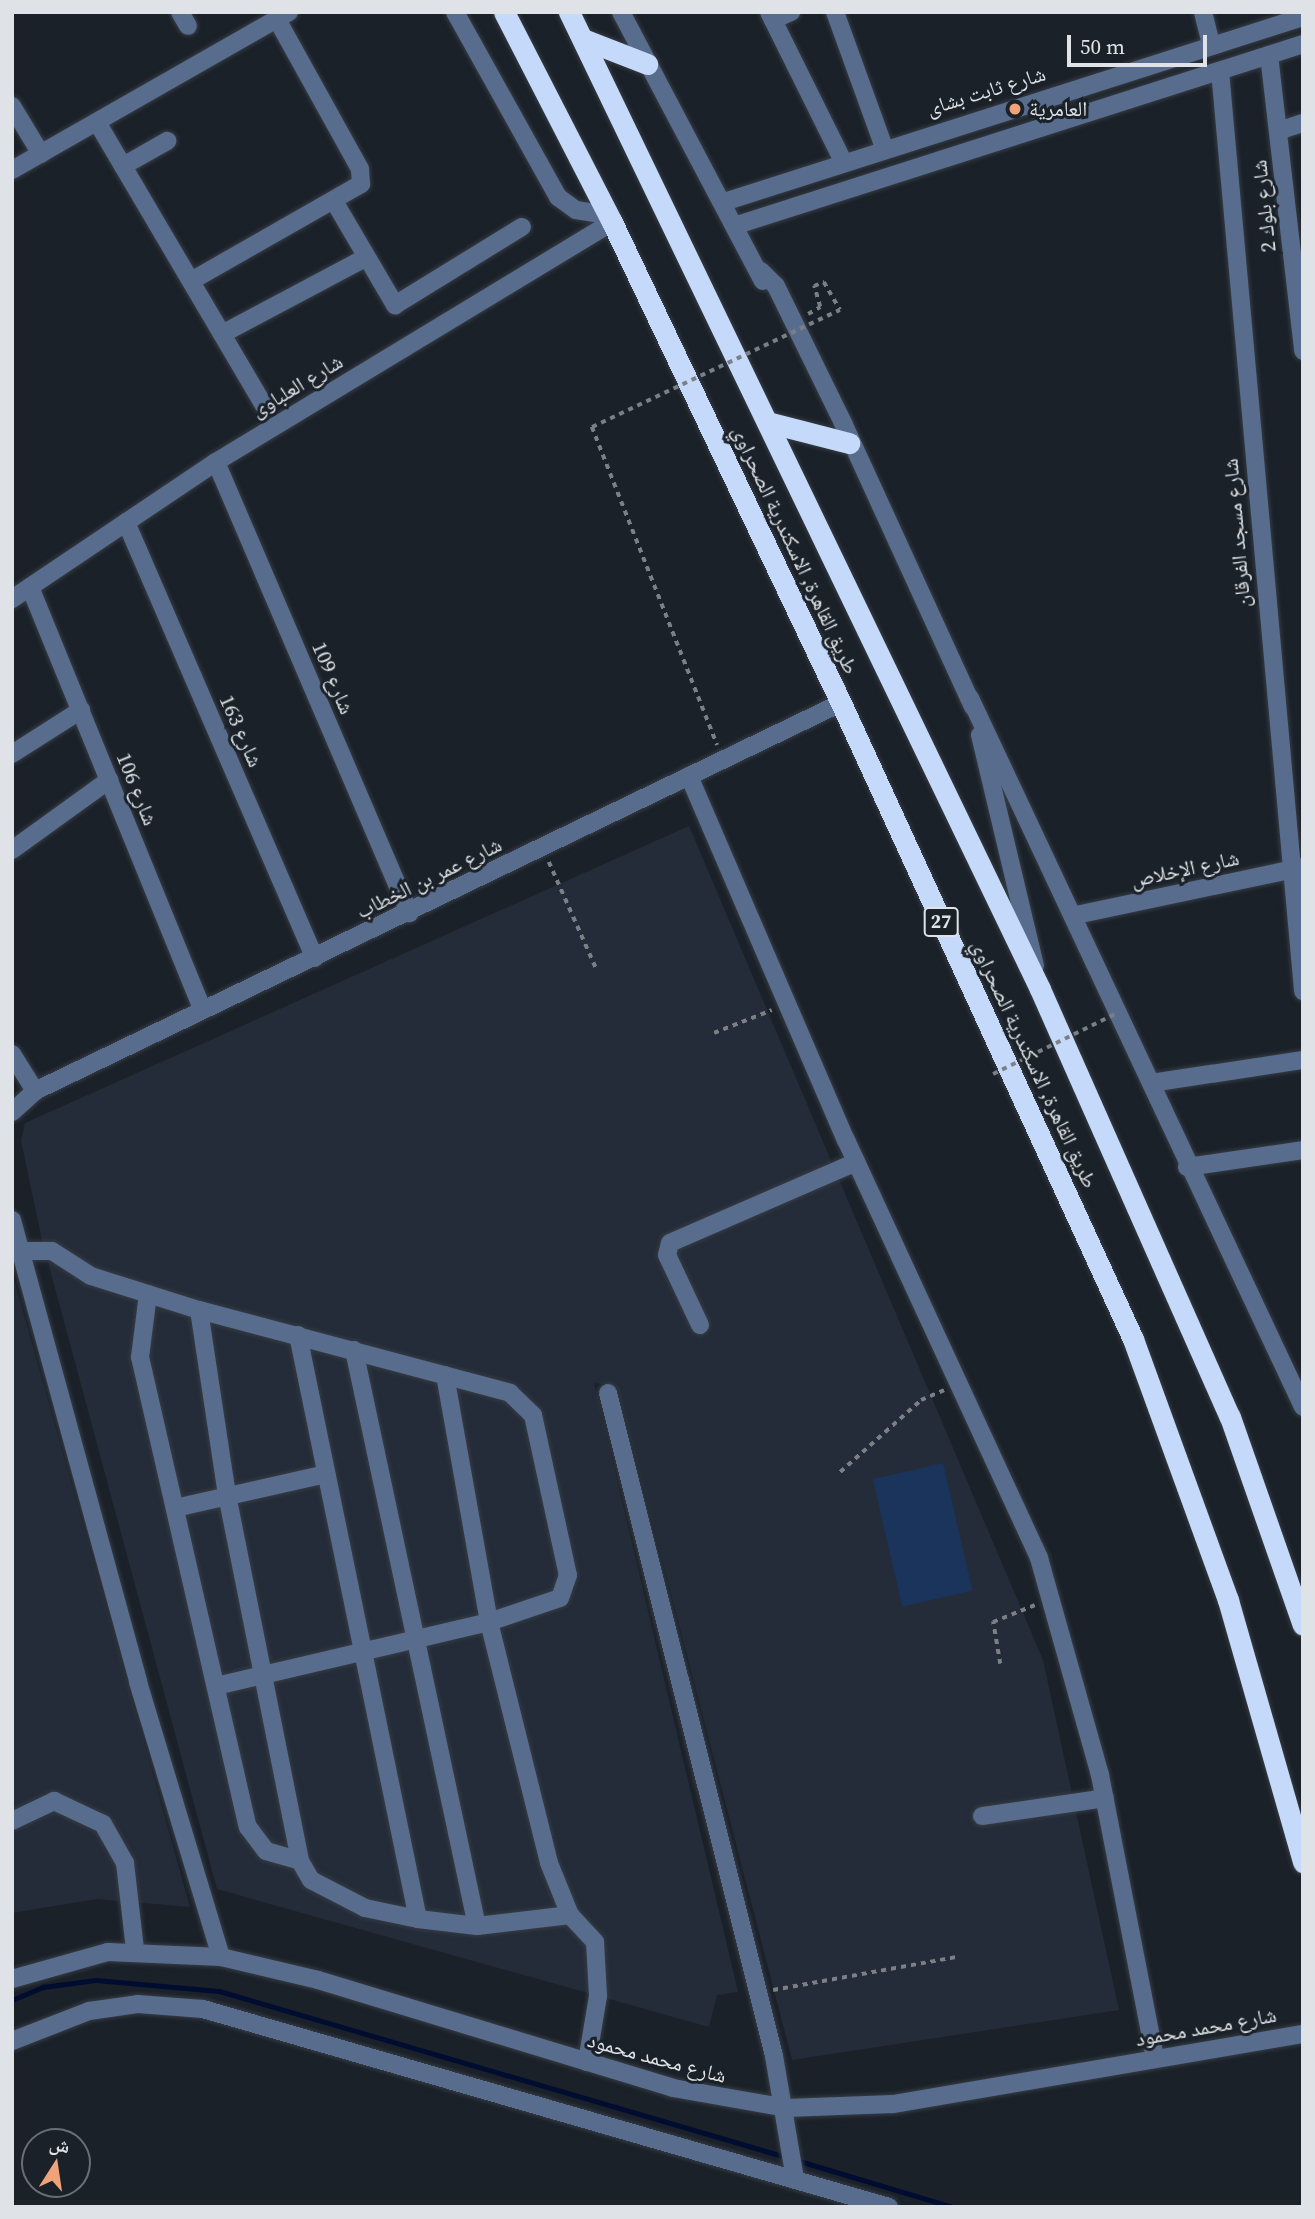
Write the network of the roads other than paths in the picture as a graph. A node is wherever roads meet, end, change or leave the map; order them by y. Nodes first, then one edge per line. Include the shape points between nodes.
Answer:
1 (456, 12) edge
2 (504, 12) edge
3 (569, 12) edge
4 (621, 12) edge
5 (791, 12) edge
6 (835, 12) edge
7 (1203, 12) edge
8 (283, 16) edge
9 (771, 16) edge
10 (1303, 17) edge
11 (583, 39) junction
12 (1303, 44) edge
13 (1211, 45) junction
14 (1269, 55) junction
15 (648, 64) junction
16 (1220, 71) junction
17 (12, 106) edge
18 (97, 122) junction
19 (1303, 123) edge
20 (1278, 131) junction
21 (167, 141) dead end
22 (884, 147) junction
23 (41, 154) junction
24 (843, 161) junction
25 (123, 166) junction
26 (12, 170) edge
27 (334, 201) junction
28 (724, 202) junction
29 (1295, 206) edge
30 (610, 218) junction
31 (737, 225) junction
32 (522, 227) dead end
33 (365, 258) junction
34 (191, 281) junction
35 (222, 334) junction
36 (1303, 351) edge
37 (264, 405) dead end
38 (767, 422) junction
39 (849, 443) junction
40 (216, 462) junction
41 (126, 522) junction
42 (30, 587) junction
43 (12, 598) edge
44 (970, 698) junction
45 (841, 703) junction
46 (81, 710) junction
47 (12, 754) edge
48 (689, 776) junction
49 (109, 780) junction
50 (12, 850) edge
51 (1296, 868) edge
52 (409, 913) junction
53 (1076, 915) junction
54 (315, 958) junction
55 (1041, 989) junction
56 (1303, 991) edge
57 (202, 1009) junction
58 (13, 1057) edge
59 (1303, 1060) edge
60 (1151, 1083) junction
61 (35, 1091) junction
62 (12, 1112) edge
63 (1303, 1150) edge
64 (856, 1162) junction
65 (1187, 1167) junction
66 (12, 1220) edge
67 (24, 1251) junction
68 (148, 1294) junction
69 (199, 1310) junction
70 (700, 1325) dead end
71 (298, 1335) junction
72 (354, 1350) junction
73 (445, 1375) junction
74 (608, 1393) dead end
75 (1303, 1408) edge
76 (326, 1474) junction
77 (227, 1495) junction
78 (174, 1508) junction
79 (489, 1622) junction
80 (1303, 1625) edge
81 (414, 1641) junction
82 (361, 1651) junction
83 (263, 1675) junction
84 (216, 1686) junction
85 (1105, 1798) junction
86 (982, 1816) dead end
87 (12, 1821) edge
88 (300, 1861) junction
89 (1303, 1862) edge
90 (570, 1915) junction
91 (418, 1919) junction
92 (477, 1926) junction
93 (135, 1950) junction
94 (220, 1957) junction
95 (12, 1979) edge
96 (1303, 2034) edge
97 (12, 2041) edge
98 (1155, 2059) junction
99 (587, 2062) junction
100 (786, 2108) junction
101 (795, 2179) junction
102 (889, 2207) edge

1 - 30 street via 558,197 576,211
2 - 30 highway, طريق القاهرة, الاسكندرية الصحراوي / 27
3 - 11 highway, طريق القاهرة, الاسكندرية الصحراوي
4 - 15 street
5 - 9 street
6 - 22 street
7 - 13 street
8 - 18 street
8 - 27 street via 362,174 357,187
9 - 24 street
10 - 13 street, شارع ثابت بشاى
11 - 15 highway
11 - 38 highway, طريق القاهرة, الاسكندرية الصحراوي
12 - 14 street
13 - 22 street, شارع ثابت بشاى
14 - 16 street
14 - 20 street, شارع بلوك 2
15 - 28 street
16 - 31 street
16 - 51 street, شارع مسجد الفرقان
17 - 23 street
18 - 23 street
18 - 25 street
19 - 20 street
20 - 29 street, شارع بلوك 2
21 - 25 street
22 - 24 street, شارع ثابت بشاى
23 - 26 street
24 - 28 street, شارع ثابت بشاى
25 - 34 street
27 - 33 street
27 - 34 street
28 - 31 street
29 - 36 street, شارع بلوك 2
30 - 40 street, شارع العلباوى
30 - 45 highway, طريق القاهرة, الاسكندرية الصحراوي / 27
31 - 39 street via 834,428
32 - 33 street via 400,305 388,301
33 - 35 street
34 - 35 street
35 - 37 street
38 - 39 highway
38 - 55 highway, طريق القاهرة, الاسكندرية الصحراوي
39 - 44 street
40 - 41 street, شارع العلباوى
40 - 52 street, شارع 109
41 - 42 street, شارع العلباوى
41 - 54 street, شارع 163
42 - 43 street, شارع العلباوى
42 - 46 street, شارع 106
44 - 53 street
44 - 55 street
45 - 48 street, شارع عمر بن الخطاب
45 - 89 highway, طريق القاهرة, الاسكندرية الصحراوي / 27 via 1149,1379 1228,1600
46 - 47 street
46 - 49 street, شارع 106
48 - 52 street, شارع عمر بن الخطاب
48 - 64 street
49 - 50 street
49 - 57 street, شارع 106
51 - 53 street, شارع الإخلاص
51 - 56 street, شارع مسجد الفرقان
52 - 54 street, شارع عمر بن الخطاب
53 - 60 street
54 - 57 street, شارع عمر بن الخطاب
55 - 80 highway, طريق القاهرة, الاسكندرية الصحراوي via 1230,1418
57 - 61 street, شارع عمر بن الخطاب
58 - 61 street
59 - 60 street
60 - 65 street
61 - 62 street, شارع عمر بن الخطاب
63 - 65 street
64 - 70 street via 670,1242 667,1255
64 - 85 street via 963,1384 1053,1599
65 - 75 street
66 - 67 street
67 - 68 street via 52,1251 91,1276
67 - 94 street via 138,1682
68 - 69 street
68 - 78 street via 140,1357
69 - 71 street
69 - 77 street
71 - 72 street
71 - 76 street
72 - 73 street
72 - 81 street
73 - 79 street
73 - 79 street via 519,1396 529,1407 568,1575 560,1598
74 - 100 street
76 - 77 street
76 - 82 street
77 - 78 street
77 - 83 street
78 - 84 street
79 - 81 street
79 - 90 street via 549,1863
81 - 82 street
81 - 92 street
82 - 83 street
82 - 91 street
83 - 84 street
83 - 88 street
84 - 88 street via 256,1845
85 - 86 street
85 - 98 street
87 - 93 street via 54,1801 103,1824 124,1863
88 - 91 street via 329,1894
90 - 92 street
90 - 99 street via 592,1934 597,1952 598,1996
91 - 92 street
93 - 94 street, شارع محمد محمود
93 - 95 street, شارع محمد محمود via 63,1961
94 - 99 street, شارع محمد محمود via 318,1980
96 - 98 street, شارع محمد محمود
97 - 101 street via 89,2011 138,2004 203,2009
98 - 100 street, شارع محمد محمود via 893,2104
99 - 100 street, شارع محمد محمود via 710,2097
100 - 101 street
101 - 102 street

